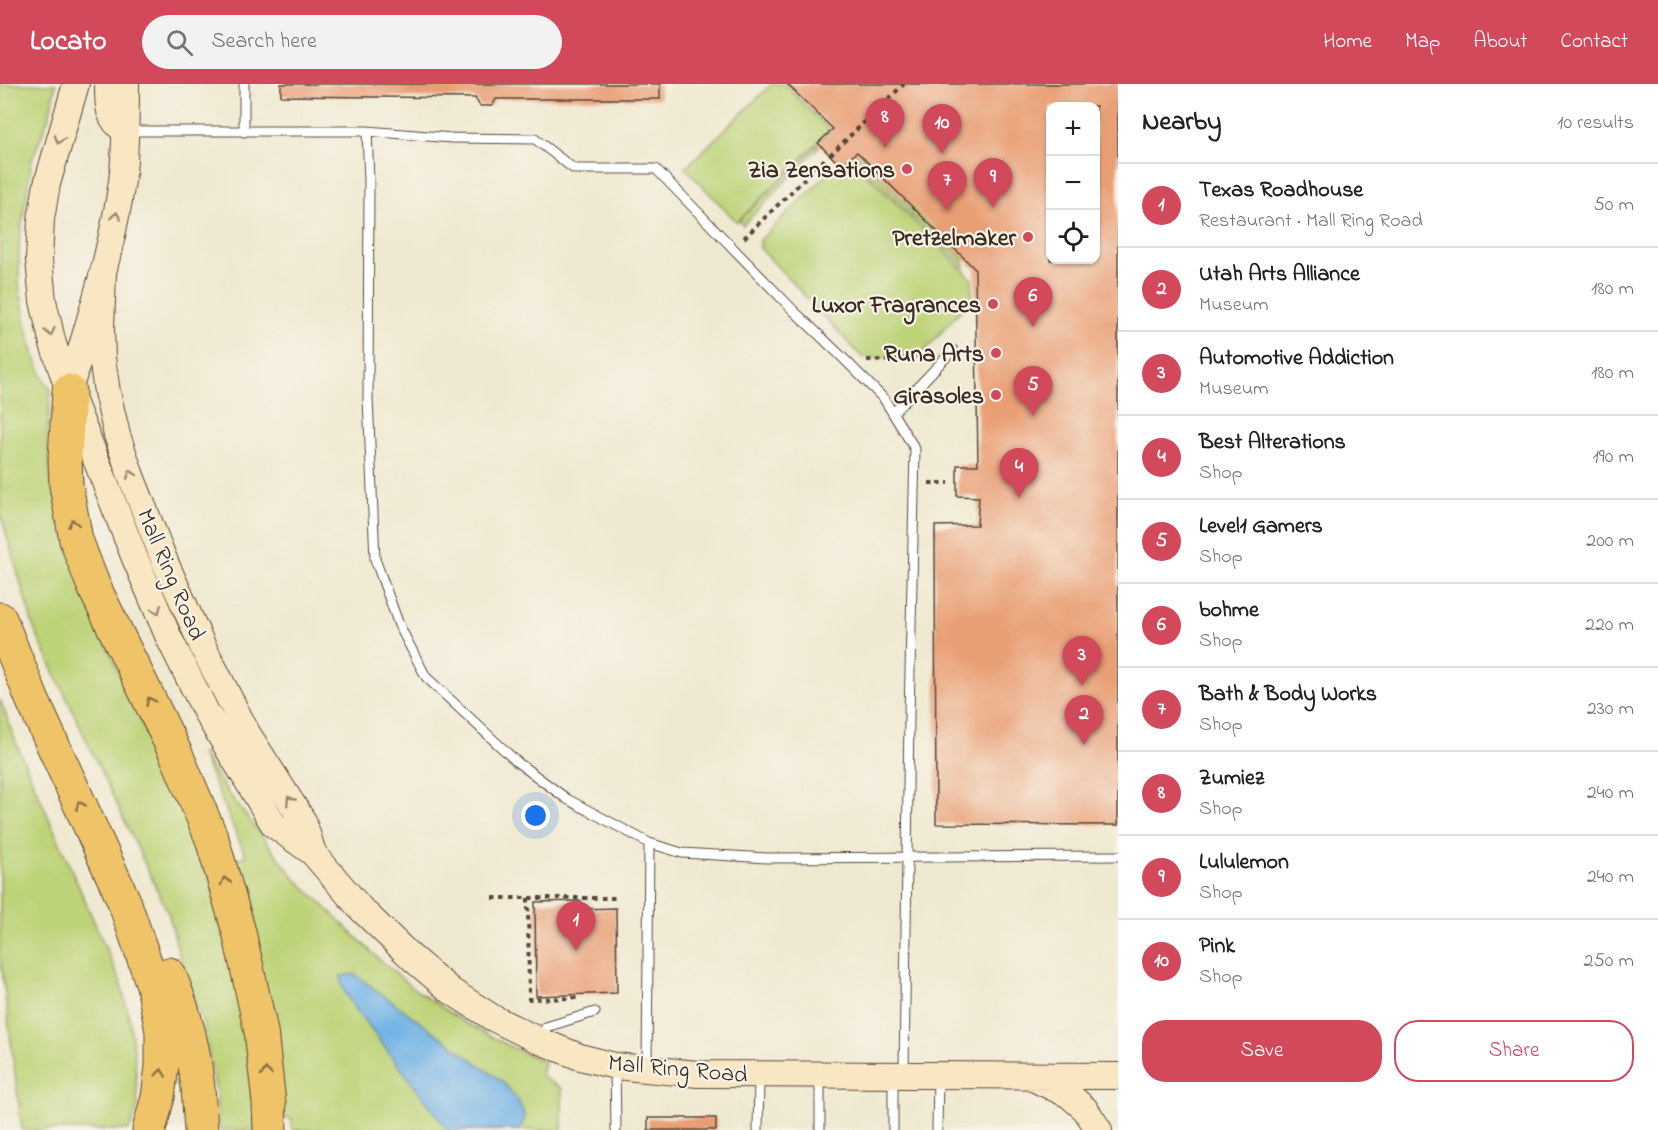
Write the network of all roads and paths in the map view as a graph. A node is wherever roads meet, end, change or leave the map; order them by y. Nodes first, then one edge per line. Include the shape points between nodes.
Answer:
1 (76, 84) edge
2 (108, 84) edge
3 (126, 84) edge
4 (244, 84) edge
5 (904, 84) edge
6 (125, 131) junction
7 (367, 131) junction
8 (244, 132) junction
9 (752, 246) dead end
10 (103, 273) junction
11 (953, 350) dead end
12 (860, 360) dead end
13 (913, 361) dead end
14 (69, 391) junction
15 (893, 413) junction
16 (928, 483) dead end
17 (949, 483) dead end
18 (0, 619) edge
19 (649, 843) junction
20 (313, 853) junction
21 (1118, 856) edge
22 (907, 858) junction
23 (493, 897) dead end
24 (618, 897) dead end
25 (528, 898) junction
26 (124, 901) junction
27 (578, 999) dead end
28 (595, 1012) dead end
29 (540, 1041) junction
30 (615, 1066) junction
31 (647, 1070) junction
32 (759, 1074) junction
33 (820, 1075) junction
34 (898, 1076) junction
35 (938, 1076) junction
36 (1028, 1076) junction
37 (1118, 1076) edge
38 (149, 1130) edge
39 (201, 1130) edge
40 (270, 1130) edge
41 (616, 1130) edge
42 (758, 1130) edge
43 (820, 1130) edge
44 (892, 1130) edge
45 (937, 1130) edge
46 (1100, 1130) edge

1 -> 14 street, Mall Ring Road via 47,184 39,260 43,301
2 - 6 street via 110,114
3 - 6 street, Mall Ring Road
4 - 8 lane
5 - 9 path via 744,238
6 - 8 lane
10 -> 6 street, Mall Ring Road via 120,188
7 - 8 lane
7 - 15 lane via 535,139 574,169 656,169 884,399
7 - 19 lane via 368,398 375,559 399,625 426,677 517,762 567,799
10 - 14 street, Mall Ring Road
20 -> 10 street, Mall Ring Road via 303,821 247,733 203,647 131,476 117,435 102,358
11 - 15 lane
12 - 13 path
14 -> 20 street, Mall Ring Road via 134,556 206,712 274,825
40 -> 14 highway via 261,1031 240,932 212,839 176,754 94,587 76,540 66,485
15 - 22 lane via 915,448
16 - 17 path
26 -> 18 highway
19 - 22 lane via 682,853 747,857
19 - 31 lane
20 - 29 street, Mall Ring Road via 360,908 412,958 493,1018
21 - 22 lane
22 - 34 lane
23 - 25 path
24 - 25 path
25 - 27 path via 529,999
38 -> 26 highway via 158,1097 162,1031 153,985
26 - 39 highway via 163,961 178,999 196,1072
28 - 29 lane via 546,1027
29 - 30 street, Mall Ring Road
30 - 31 street, Mall Ring Road
30 - 41 lane
31 - 32 street, Mall Ring Road
32 - 33 street, Mall Ring Road
32 - 42 lane
33 - 34 street, Mall Ring Road
33 - 43 lane
34 - 35 street, Mall Ring Road
34 - 44 lane
35 - 36 street, Mall Ring Road
35 - 45 lane
36 - 37 street, Mall Ring Road
36 - 46 street via 1069,1095

